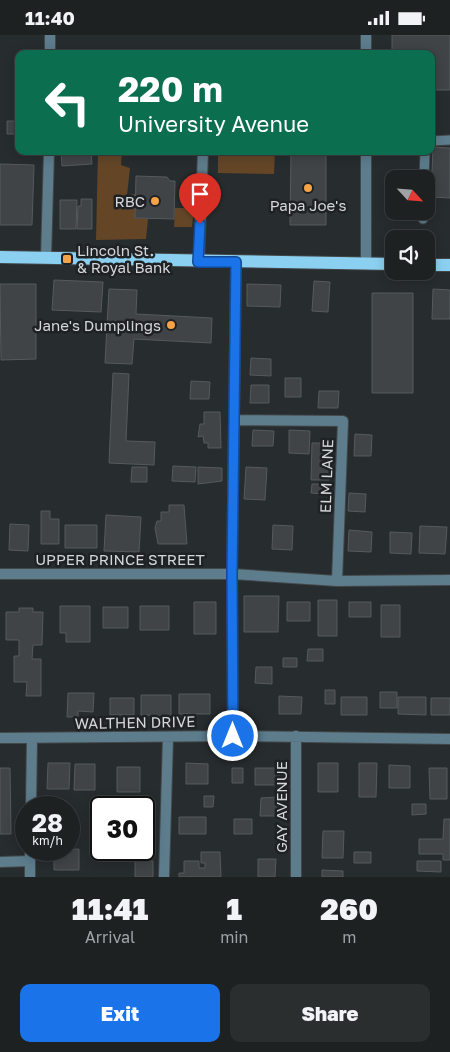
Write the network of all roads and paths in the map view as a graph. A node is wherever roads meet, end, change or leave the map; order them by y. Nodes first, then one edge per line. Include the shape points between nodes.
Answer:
1 (50, 35) edge
2 (366, 35) edge
3 (50, 50) edge
4 (366, 50) edge
5 (450, 140) edge
6 (435, 141) edge
7 (48, 155) edge
8 (204, 155) edge
9 (366, 155) edge
10 (425, 155) edge
11 (424, 170) edge
12 (0, 257) edge
13 (46, 258) junction
14 (198, 262) junction
15 (236, 262) junction
16 (366, 263) junction
17 (385, 264) edge
18 (435, 265) edge
19 (450, 265) edge
20 (234, 420) junction
21 (0, 574) edge
22 (232, 574) junction
23 (450, 580) edge
24 (337, 581) junction
25 (233, 736) junction
26 (296, 736) junction
27 (168, 737) junction
28 (32, 738) junction
29 (0, 739) edge
30 (450, 739) edge
31 (31, 796) edge
32 (30, 861) joint
33 (0, 862) edge
34 (30, 877) edge
35 (164, 877) edge
36 (296, 877) edge

1 - 3 street
2 - 4 street
5 - 6 lane
7 - 13 street
8 - 14 street
9 - 16 street
10 - 11 lane
12 - 13 main road
13 - 14 main road
14 - 15 main road
15 - 16 main road
15 - 20 street
16 - 17 main road
18 - 19 main road
20 - 22 street
20 - 24 street, ELM LANE via 343,421
21 - 22 street, UPPER PRINCE STREET
22 - 24 street, UPPER PRINCE STREET
22 - 25 street
23 - 24 street, UPPER PRINCE STREET
25 - 26 street, WALTHEN DRIVE
25 - 27 street, WALTHEN DRIVE
26 - 30 street, WALTHEN DRIVE
26 - 36 street, GAY AVENUE
27 - 28 street, WALTHEN DRIVE
27 - 35 street
28 - 29 street, WALTHEN DRIVE
28 - 31 street
32 - 33 street
32 - 34 street

